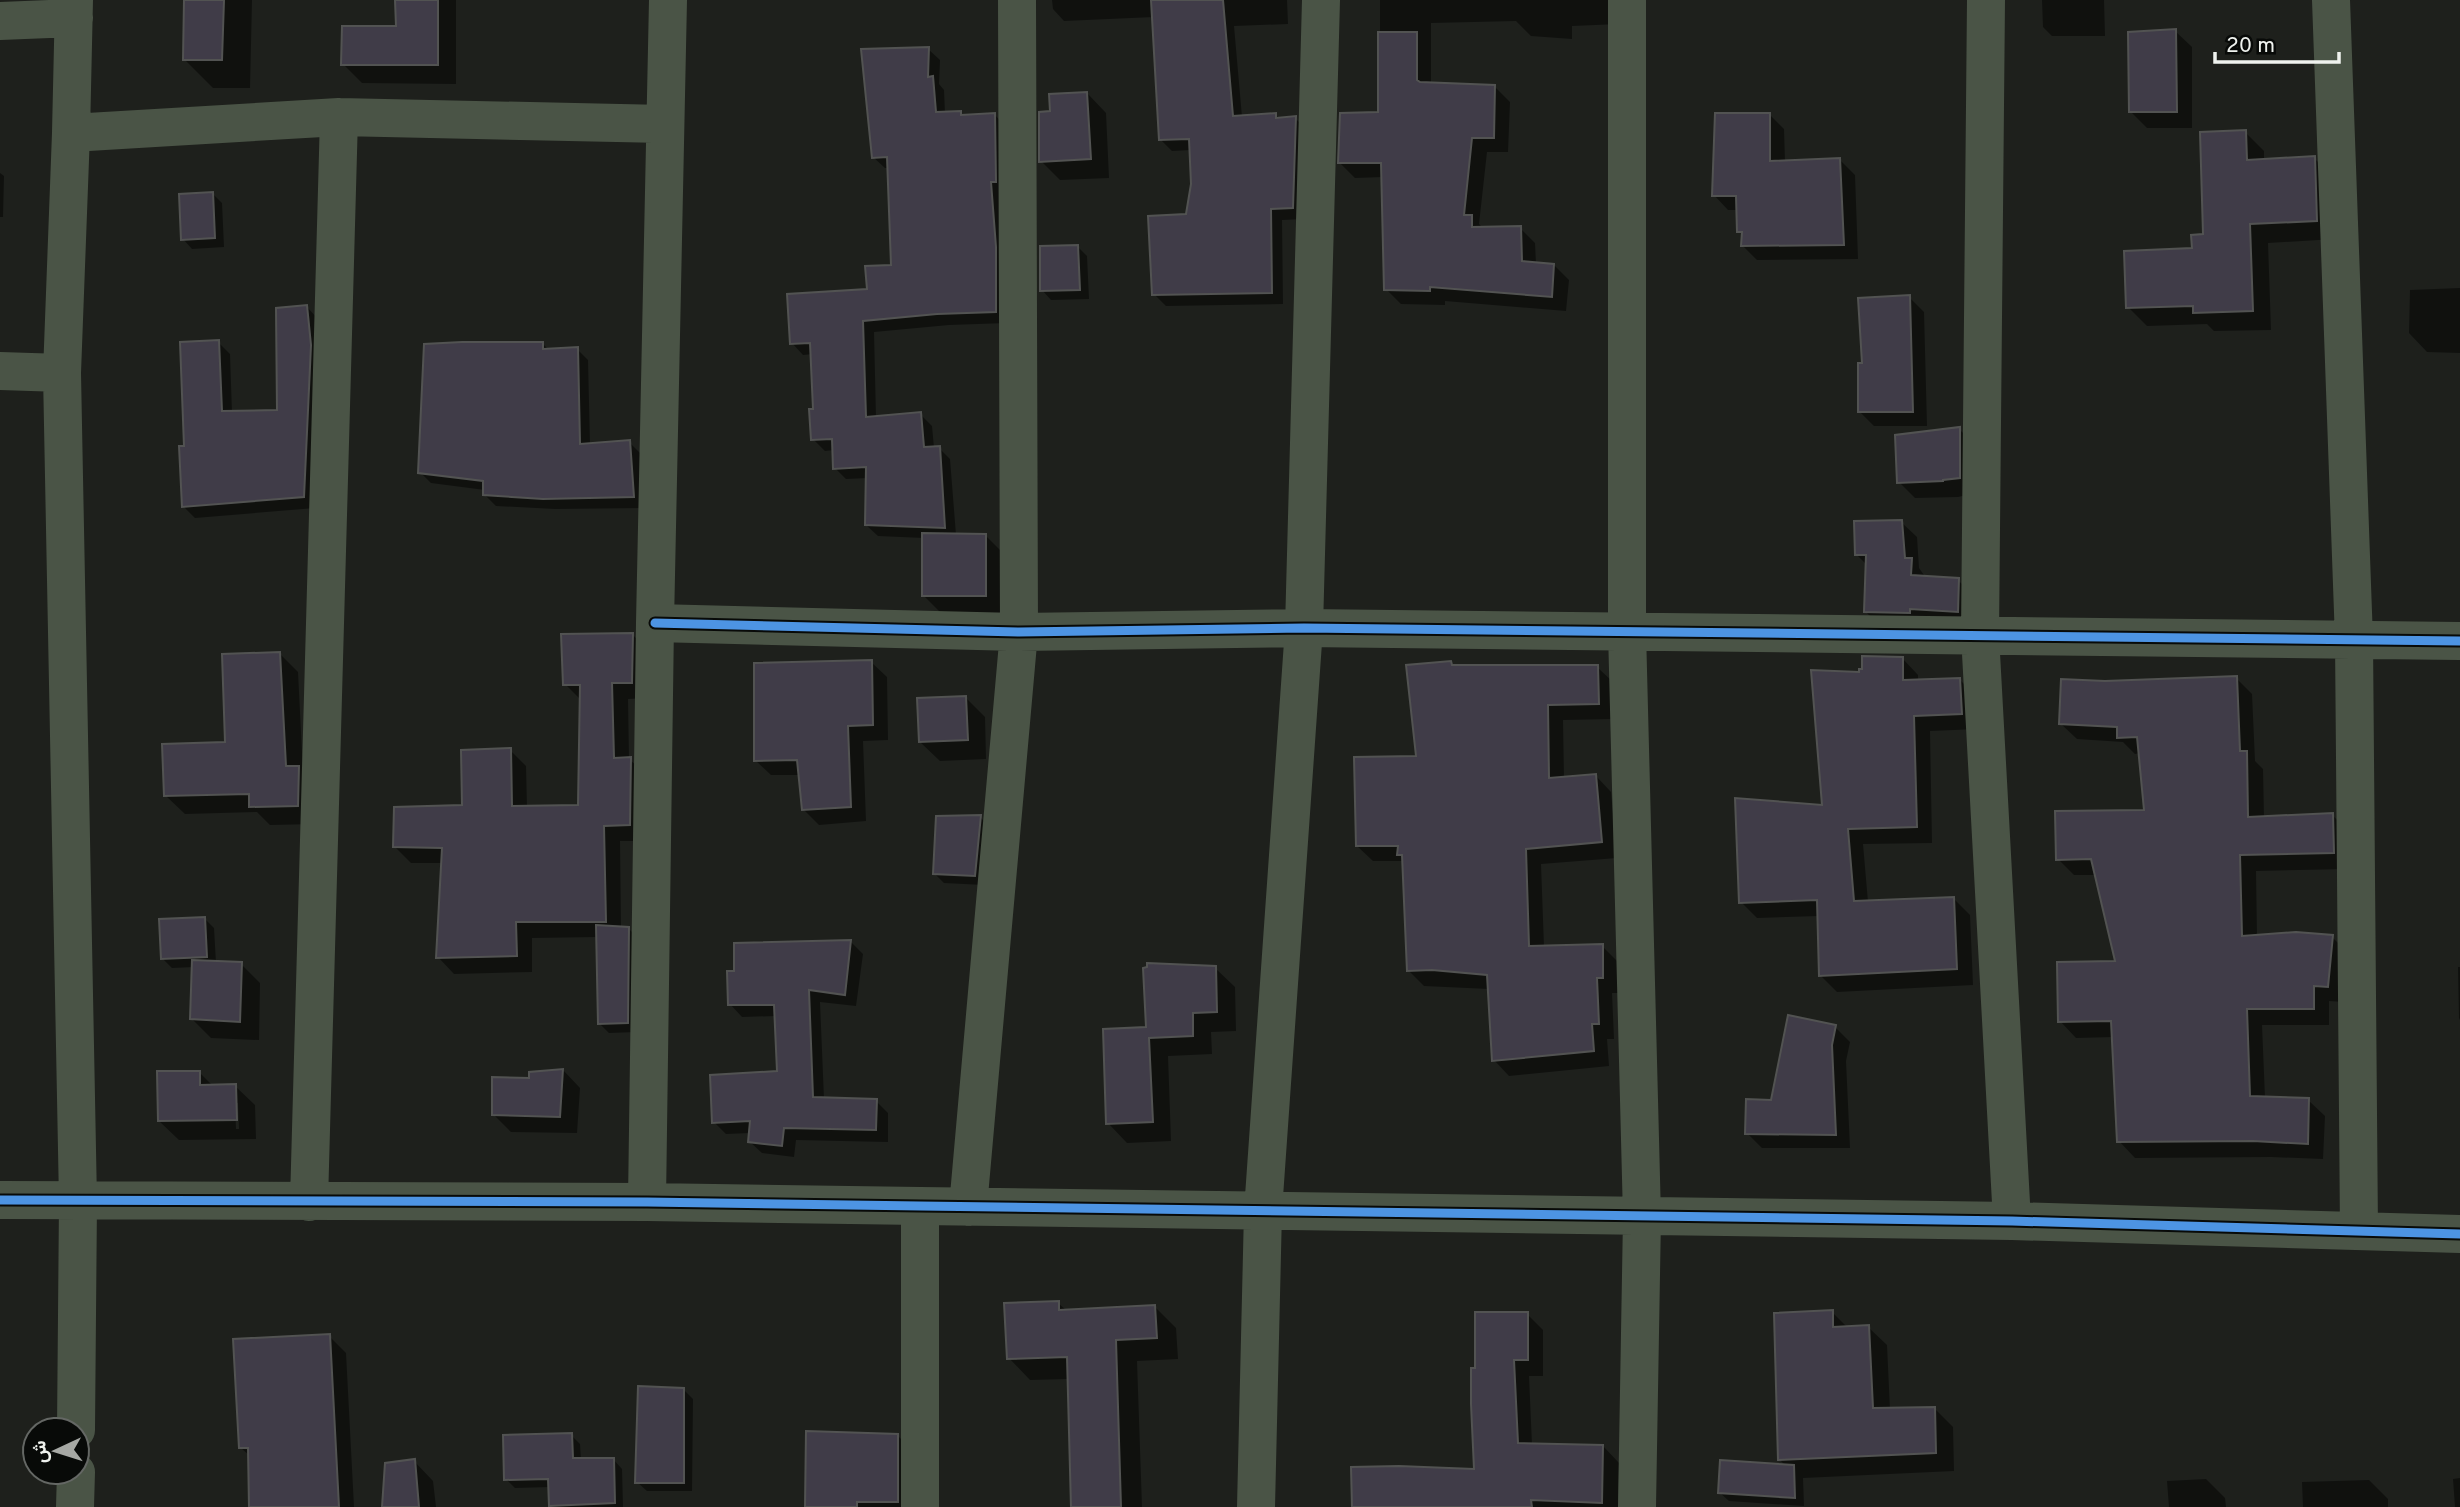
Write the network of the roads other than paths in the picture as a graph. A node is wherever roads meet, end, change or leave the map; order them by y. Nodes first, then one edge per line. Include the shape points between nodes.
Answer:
1 (668, 0) edge
2 (1017, 0) edge
3 (1321, 0) edge
4 (1627, 0) edge
5 (1986, 0) edge
6 (2331, 0) edge
7 (74, 9) edge
8 (0, 21) edge
9 (339, 117) junction
10 (665, 124) junction
11 (72, 132) junction
12 (0, 371) edge
13 (62, 373) junction
14 (655, 623) junction
15 (1304, 628) junction
16 (1627, 631) junction
17 (1019, 632) junction
18 (1980, 635) junction
19 (2354, 640) junction
20 (2460, 641) edge
21 (0, 1200) edge
22 (78, 1201) junction
23 (309, 1202) junction
24 (647, 1202) junction
25 (920, 1206) junction
26 (968, 1207) junction
27 (1263, 1211) junction
28 (1642, 1217) junction
29 (2012, 1221) junction
30 (2359, 1231) junction
31 (2460, 1234) edge
32 (76, 1416) edge
33 (76, 1486) edge
34 (75, 1507) edge
35 (920, 1507) edge
36 (1256, 1507) edge
37 (1637, 1507) edge

1 - 10 street
2 - 17 street
3 - 15 street
4 - 16 street
5 - 18 street
6 - 19 street
7 - 8 street
7 - 11 street
9 - 10 street
9 - 11 street
9 - 23 street
10 - 14 street
11 - 13 street
12 - 13 street
13 - 22 street
14 - 17 street
14 - 24 street
15 - 16 street
15 - 17 street
15 - 27 street
16 - 18 street
16 - 28 street
17 - 26 street
18 - 19 street
18 - 29 street
19 - 20 street
19 - 30 street
21 - 22 street
22 - 23 street
22 - 32 street
23 - 24 street
24 - 25 street
25 - 26 street
25 - 35 street
26 - 27 street
27 - 28 street
27 - 36 street
28 - 29 street
28 - 37 street
29 - 30 street
30 - 31 street
33 - 34 street

